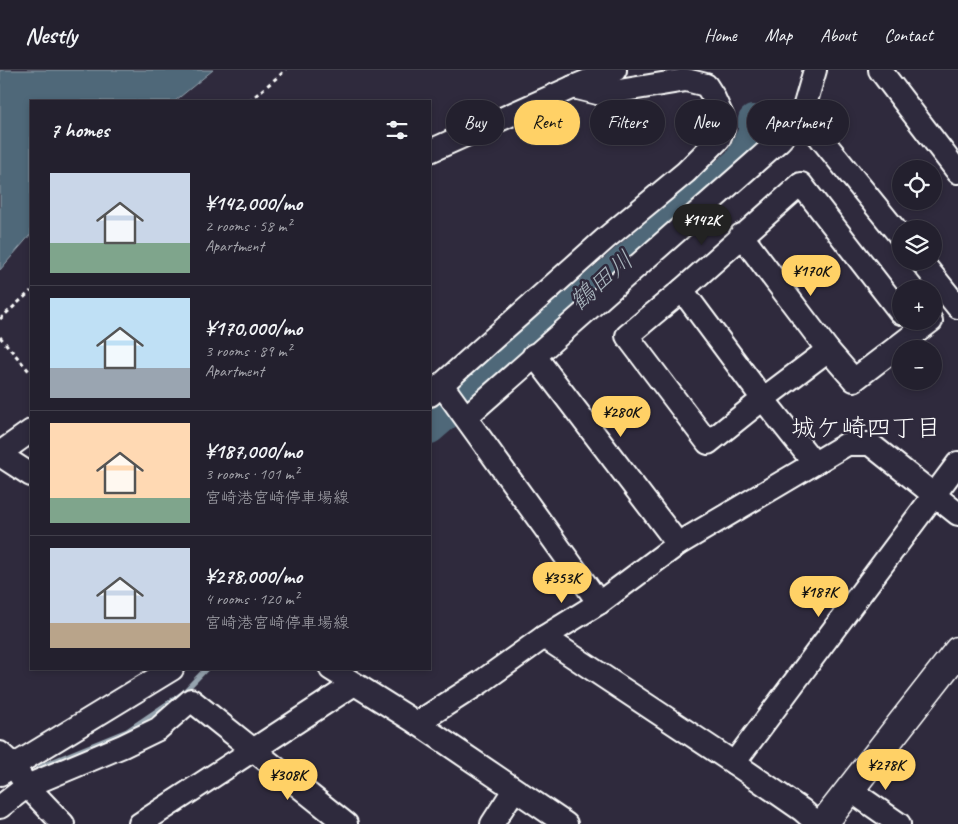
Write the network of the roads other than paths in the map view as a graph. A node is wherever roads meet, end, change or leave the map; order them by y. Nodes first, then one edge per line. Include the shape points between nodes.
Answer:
1 (615, 70) edge
2 (815, 70) edge
3 (880, 70) edge
4 (573, 87) junction
5 (806, 100) edge
6 (774, 145) edge
7 (826, 145) edge
8 (431, 151) edge
9 (958, 172) edge
10 (892, 226) edge
11 (742, 235) junction
12 (928, 270) edge
13 (682, 290) junction
14 (892, 301) edge
15 (957, 305) edge
16 (942, 313) edge
17 (914, 330) edge
18 (828, 350) junction
19 (534, 355) junction
20 (436, 390) edge
21 (762, 399) junction
22 (466, 417) junction
23 (30, 432) edge
24 (0, 454) edge
25 (814, 462) junction
26 (958, 463) edge
27 (30, 474) edge
28 (934, 495) junction
29 (958, 514) edge
30 (678, 544) junction
31 (600, 603) junction
32 (544, 637) junction
33 (954, 665) edge
34 (170, 670) edge
35 (340, 674) edge
36 (417, 723) junction
37 (252, 750) junction
38 (734, 763) junction
39 (4, 764) edge
40 (27, 786) junction
41 (514, 790) junction
42 (850, 790) junction
43 (0, 807) edge
44 (336, 821) edge
45 (63, 824) edge
46 (140, 824) edge
47 (492, 824) edge
48 (566, 824) edge
49 (818, 824) edge
50 (824, 824) edge
51 (899, 824) edge

1 - 4 street
2 - 5 street
3 - 9 street
4 - 8 street
4 - 20 street via 601,94 686,80 706,85 722,116 723,129 719,139 686,172 605,239
6 - 19 street
7 - 10 street
11 - 13 street
11 - 14 street via 801,184
11 - 18 street
12 - 15 street
13 - 21 street
13 - 21 street via 627,336 708,443
15 - 16 street
17 - 18 street via 854,380
18 - 21 street
19 - 22 street
19 - 30 street
20 - 22 street
21 - 25 street
22 - 31 street
23 - 24 street
24 - 27 street
25 - 28 street via 847,444 870,444
25 - 30 street
26 - 28 street
28 - 29 street
28 - 38 street
30 - 31 street
31 - 32 street
32 - 36 street
32 - 38 street
33 - 42 main road
34 - 39 street
35 - 36 street
35 - 37 street
36 - 41 street
37 - 40 street via 191,700 158,729
37 - 44 street
37 - 46 street
38 - 49 street
39 - 40 street
40 - 43 street
40 - 45 street
41 - 47 street
41 - 48 street
42 - 50 main road
42 - 51 street

